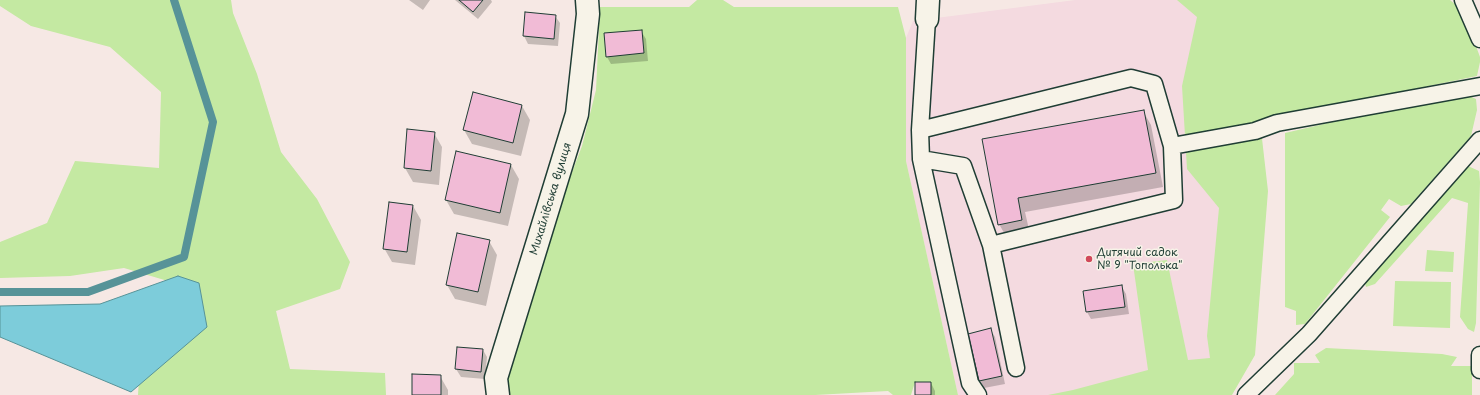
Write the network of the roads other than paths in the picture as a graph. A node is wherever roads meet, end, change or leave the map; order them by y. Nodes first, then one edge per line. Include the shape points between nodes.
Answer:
1 (587, 0) edge
2 (1463, 0) edge
3 (928, 9) edge
4 (1480, 39) edge
5 (1480, 86) edge
6 (920, 130) junction
7 (1480, 140) edge
8 (1172, 146) junction
9 (921, 159) junction
10 (991, 245) junction
11 (1480, 355) edge
12 (1016, 368) dead end
13 (1480, 370) edge
14 (498, 395) edge
15 (978, 395) edge
16 (1246, 395) edge

1 - 14 street, Михайлівська вулиця via 588,14 577,114 496,378
2 - 4 lane
3 - 6 lane
5 - 8 lane via 1297,119 1255,131
6 - 8 lane via 1132,78 1154,84
6 - 9 lane
7 - 16 lane via 1309,334
8 - 10 lane via 1174,200
9 - 10 lane via 963,166
9 - 15 lane via 970,383
10 - 12 lane
11 - 13 lane

